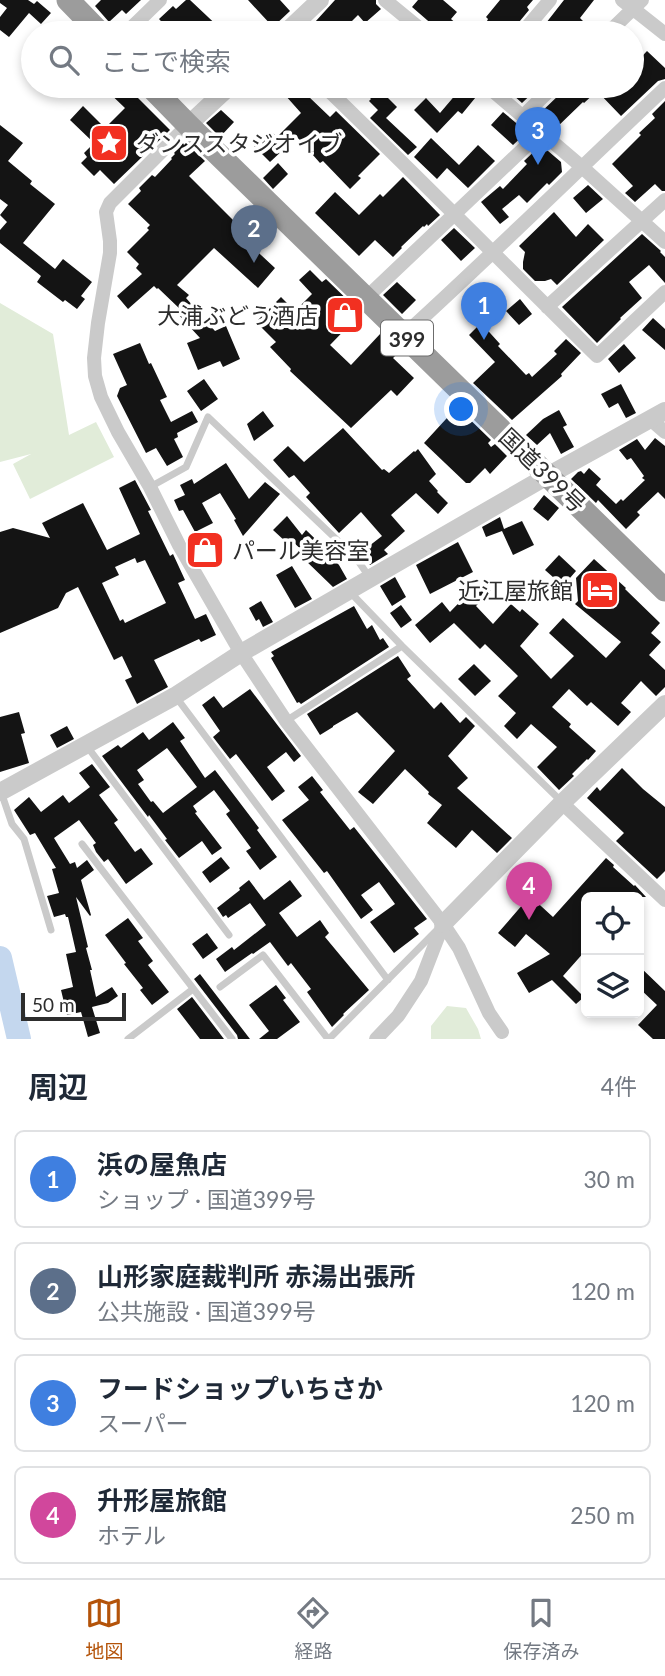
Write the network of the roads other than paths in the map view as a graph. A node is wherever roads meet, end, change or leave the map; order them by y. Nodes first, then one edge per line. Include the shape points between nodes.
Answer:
1 (68, 0) edge
2 (160, 0) edge
3 (320, 0) edge
4 (385, 0) edge
5 (550, 0) edge
6 (633, 3) edge
7 (88, 21) edge
8 (138, 21) edge
9 (298, 21) edge
10 (410, 21) edge
11 (532, 21) edge
12 (618, 21) edge
13 (665, 34) edge
14 (665, 88) edge
15 (162, 98) edge
16 (217, 98) edge
17 (336, 98) edge
18 (501, 98) edge
19 (542, 98) edge
20 (523, 116) junction
21 (188, 125) junction
22 (541, 132) junction
23 (582, 167) junction
24 (665, 200) edge
25 (455, 213) junction
26 (642, 221) junction
27 (665, 242) edge
28 (493, 254) junction
29 (665, 292) edge
30 (366, 299) junction
31 (547, 307) junction
32 (404, 335) junction
33 (658, 415) edge
34 (665, 432) edge
35 (549, 475) junction
36 (150, 487) junction
37 (370, 578) junction
38 (665, 590) edge
39 (348, 591) junction
40 (402, 646) junction
41 (241, 653) junction
42 (175, 696) junction
43 (665, 704) edge
44 (286, 721) junction
45 (85, 745) junction
46 (1, 792) edge
47 (562, 803) junction
48 (82, 845) dead end
49 (665, 900) edge
50 (443, 924) junction
51 (51, 930) dead end
52 (229, 935) dead end
53 (388, 980) junction
54 (220, 987) dead end
55 (193, 989) junction
56 (503, 1035) edge
57 (128, 1039) edge
58 (232, 1039) edge
59 (329, 1039) edge
60 (376, 1039) edge

1 - 7 highway
2 - 8 street
3 - 9 street
4 - 10 street
5 - 11 street
6 - 12 street
6 - 13 street
14 - 23 street
15 - 21 highway, 国道399号 / 399
16 - 21 street
17 - 25 street
18 - 20 street
19 - 20 street
20 - 22 street
21 - 30 highway, 国道399号 / 399
21 - 36 street via 106,212 110,253 95,376 118,432
22 - 23 street
22 - 25 street
23 - 26 street
23 - 28 street
24 - 26 street
25 - 28 street
25 - 30 street
26 - 27 street
26 - 31 street
28 - 31 street
28 - 32 street
29 - 31 street via 597,356
30 - 32 highway, 国道399号 / 399
32 - 35 highway, 国道399号 / 399
33 - 34 street
33 - 35 street
35 - 37 street
35 - 38 highway, 国道399号 / 399
36 - 37 lane via 186,467 208,417 356,558
36 - 41 street
37 - 39 street
39 - 40 lane
39 - 41 street
40 - 44 lane
40 - 47 lane
41 - 42 street
41 - 44 street
42 - 45 street
42 - 53 lane
43 - 47 street
44 - 50 street
45 - 46 street
45 - 52 lane
46 - 51 lane via 12,824 24,839
47 - 49 street
47 - 50 street
48 - 55 lane
50 - 53 lane
50 - 56 street via 460,948
50 - 60 street via 421,981
53 - 59 lane
54 - 59 lane via 263,955
55 - 57 lane
55 - 58 lane

